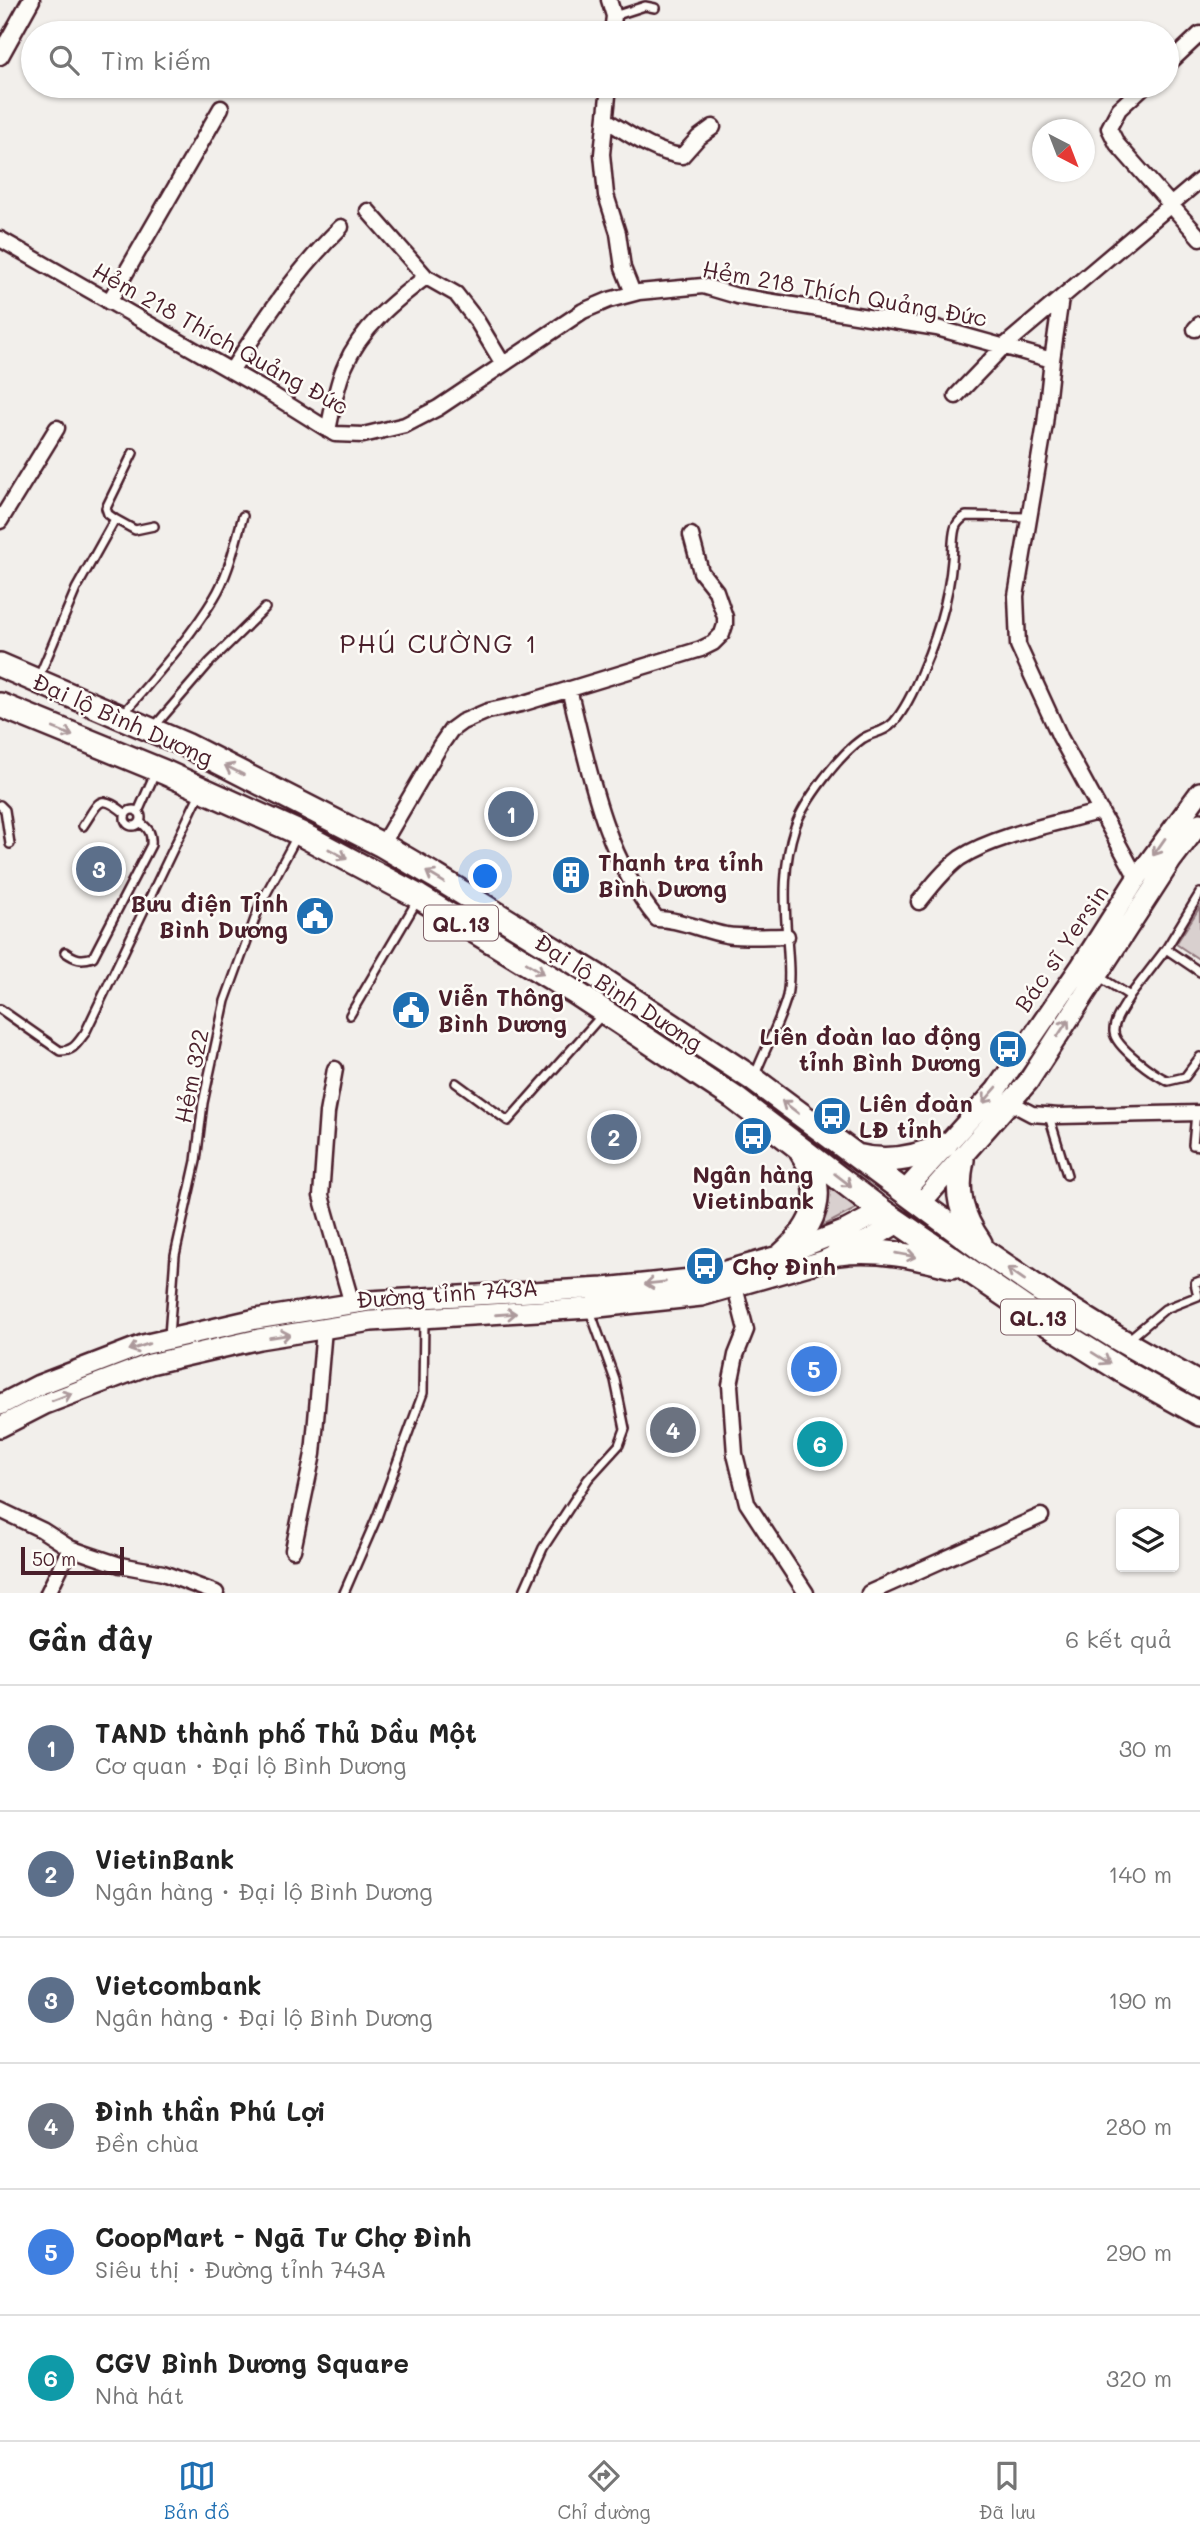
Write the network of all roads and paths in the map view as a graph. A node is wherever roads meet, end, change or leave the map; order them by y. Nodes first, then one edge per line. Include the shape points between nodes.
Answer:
1 (31, 0) edge
2 (608, 0) edge
3 (655, 8) dead end
4 (614, 16) junction
5 (613, 21) edge
6 (1200, 34) edge
7 (2, 48) edge
8 (1179, 54) edge
9 (608, 98) edge
10 (1131, 98) edge
11 (221, 108) dead end
12 (606, 120) junction
13 (713, 127) dead end
14 (1200, 180) edge
15 (1170, 206) junction
16 (368, 211) dead end
17 (341, 227) dead end
18 (1200, 238) edge
19 (0, 239) edge
20 (426, 277) junction
21 (633, 293) junction
22 (1061, 298) junction
23 (109, 302) junction
24 (1003, 347) junction
25 (1052, 360) junction
26 (503, 364) junction
27 (231, 371) junction
28 (956, 396) dead end
29 (58, 428) dead end
30 (328, 430) junction
31 (133, 453) dead end
32 (243, 516) dead end
33 (1029, 517) junction
34 (115, 519) junction
35 (0, 521) edge
36 (154, 526) dead end
37 (691, 535) dead end
38 (265, 608) dead end
39 (0, 664) edge
40 (37, 680) junction
41 (569, 689) junction
42 (3, 709) edge
43 (122, 716) junction
44 (151, 730) junction
45 (157, 769) junction
46 (202, 789) junction
47 (1200, 792) edge
48 (0, 804) edge
49 (1101, 811) junction
50 (138, 812) junction
51 (126, 814) junction
52 (140, 822) junction
53 (1200, 823) edge
54 (83, 826) dead end
55 (299, 833) junction
56 (10, 844) dead end
57 (382, 845) junction
58 (368, 870) junction
59 (1137, 878) junction
60 (1200, 892) edge
61 (1151, 893) junction
62 (419, 897) junction
63 (919, 902) dead end
64 (787, 936) junction
65 (1166, 948) junction
66 (65, 952) dead end
67 (1089, 971) junction
68 (1200, 972) edge
69 (1130, 996) junction
70 (0, 1009) edge
71 (605, 1012) junction
72 (350, 1015) dead end
73 (1200, 1057) edge
74 (335, 1069) dead end
75 (753, 1079) junction
76 (456, 1083) dead end
77 (1011, 1102) junction
78 (1198, 1113) edge
79 (1048, 1116) junction
80 (1200, 1146) edge
81 (800, 1148) junction
82 (954, 1153) junction
83 (856, 1156) junction
84 (1067, 1175) dead end
85 (912, 1198) junction
86 (890, 1217) junction
87 (838, 1253) junction
88 (988, 1254) junction
89 (782, 1255) junction
90 (973, 1273) junction
91 (1200, 1281) edge
92 (735, 1287) junction
93 (600, 1301) junction
94 (352, 1304) junction
95 (424, 1318) junction
96 (324, 1329) junction
97 (168, 1339) junction
98 (1125, 1343) junction
99 (1200, 1385) edge
100 (2, 1400) edge
101 (1200, 1414) edge
102 (0, 1427) edge
103 (0, 1510) edge
104 (1041, 1516) dead end
105 (70, 1548) junction
106 (293, 1550) dead end
107 (210, 1592) edge
108 (48, 1593) edge
109 (344, 1593) edge
110 (523, 1593) edge
111 (806, 1593) edge
112 (869, 1593) edge

1 - 7 street
2 - 4 street
3 - 4 lane via 645,6
4 - 5 street
6 - 8 street
9 - 12 street
10 - 15 street via 1109,128 1117,144
11 - 23 street
12 - 13 street via 682,156
12 - 21 street via 602,154 606,195
14 - 15 street
15 - 18 street
15 - 22 street
16 - 20 street
17 - 27 street via 295,277
19 - 23 street, Hẻm 218 Thích Quảng Đức
20 - 26 street via 456,294
20 - 30 street via 370,324 344,366
21 - 24 street, Hẻm 218 Thích Quảng Đức via 703,286 937,328
21 - 26 street, Hẻm 218 Thích Quảng Đức via 583,311
22 - 24 street
22 - 25 street
23 - 27 street, Hẻm 218 Thích Quảng Đức
24 - 25 street, Hẻm 218 Thích Quảng Đức
24 - 28 street
25 - 33 street
26 - 30 street, Hẻm 218 Thích Quảng Đức via 405,425 363,435
27 - 30 street, Hẻm 218 Thích Quảng Đức
29 - 35 street
31 - 34 lane via 106,508
32 - 43 lane via 215,596
33 - 49 street via 1016,596 1018,645 1060,737
33 - 64 lane via 965,516 958,520 944,612 915,687 887,729 865,737 844,753 797,823 787,853
34 - 36 lane via 135,530
34 - 40 lane via 76,589
37 - 41 street via 701,572 716,591 725,617 722,634 701,649
38 - 44 lane via 218,653
39 - 40 highway, Đại lộ Bình Dương / QL.13
40 - 43 highway, Đại lộ Bình Dương / QL.13
41 - 57 street via 488,711 452,730
41 - 64 street via 609,838 637,894 657,919 727,935
42 -> 45 highway, Đại lộ Bình Dương / QL.13
43 - 44 highway, Đại lộ Bình Dương / QL.13
57 -> 44 highway, Đại lộ Bình Dương / QL.13
45 - 46 highway, Đại lộ Bình Dương / QL.13
45 - 50 lane
46 - 55 highway, Đại lộ Bình Dương / QL.13
46 - 70 lane via 75,1047 60,1051
47 -> 59 main road, Bác sĩ Yersin
48 - 56 lane
49 - 59 street
49 - 63 street via 1018,834 961,858
50 - 51 lane
50 - 52 lane
51 - 52 lane via 129,825
51 - 54 lane via 114,804 100,802
52 - 66 lane via 149,828 151,845 93,957 75,959
53 - 61 main road, Bác sĩ Yersin
55 -> 58 highway, Đại lộ Bình Dương / QL.13
55 - 97 lane, Hẻm 322 via 260,905 225,1001 175,1255
57 - 58 highway
75 -> 57 highway, Đại lộ Bình Dương / QL.13 via 597,976
58 - 62 highway, Đại lộ Bình Dương / QL.13
59 - 61 main road
59 - 67 main road, Bác sĩ Yersin
60 - 65 lane
61 - 67 main road, Bác sĩ Yersin
62 -> 71 highway, Đại lộ Bình Dương / QL.13
62 - 72 lane
64 - 75 lane via 787,996
65 - 68 lane
65 - 69 lane
67 - 69 lane
77 -> 67 main road, Bác sĩ Yersin via 1028,1082
67 -> 82 main road, Bác sĩ Yersin via 996,1090
69 - 73 lane via 1113,1030 1122,1048 1168,1081 1185,1077
71 - 76 lane via 508,1121
71 - 81 highway, Đại lộ Bình Dương / QL.13 via 733,1097
74 - 94 street via 321,1196
83 -> 75 highway, Đại lộ Bình Dương / QL.13
77 - 79 street via 1032,1114
77 - 82 main road, Bác sĩ Yersin
78 - 79 street
78 - 80 lane via 1193,1145
79 - 84 lane
81 -> 86 highway, Đại lộ Bình Dương / QL.13
81 - 89 highway via 814,1177 816,1206 807,1227
82 - 83 highway via 874,1160
82 - 85 main road, Bác sĩ Yersin
82 - 88 highway via 961,1210
83 - 85 highway, Đại lộ Bình Dương / QL.13
85 - 86 highway
85 - 88 highway, Đại lộ Bình Dương / QL.13
86 - 87 main road, Đường tỉnh 743A via 871,1239
86 - 89 main road, Đường tỉnh 743A
86 - 90 highway, Đại lộ Bình Dương / QL.13
87 -> 90 highway via 893,1252
87 - 92 main road, Đường tỉnh 743A
98 -> 88 highway, Đại lộ Bình Dương / QL.13
89 -> 93 main road, Đường tỉnh 743A
90 -> 101 highway, Đại lộ Bình Dương / QL.13 via 1093,1353
91 - 98 lane via 1195,1283 1198,1296 1165,1309
92 - 93 main road, Đường tỉnh 743A via 701,1296
92 - 111 street via 746,1330 730,1385 734,1454 747,1503
93 - 94 main road, Đường tỉnh 743A
95 -> 93 main road, Đường tỉnh 743A
93 - 110 lane via 625,1429 619,1445 588,1479 543,1548
94 - 97 main road, Đường tỉnh 743A
95 - 96 main road, Đường tỉnh 743A
95 - 109 lane via 424,1393
102 -> 96 main road, Đường tỉnh 743A via 45,1404 150,1364
96 - 106 street via 313,1454
97 -> 100 main road, Đường tỉnh 743A
98 - 99 highway, Đại lộ Bình Dương / QL.13
103 - 105 street
104 - 112 street
105 - 107 street via 163,1573
105 - 108 street

